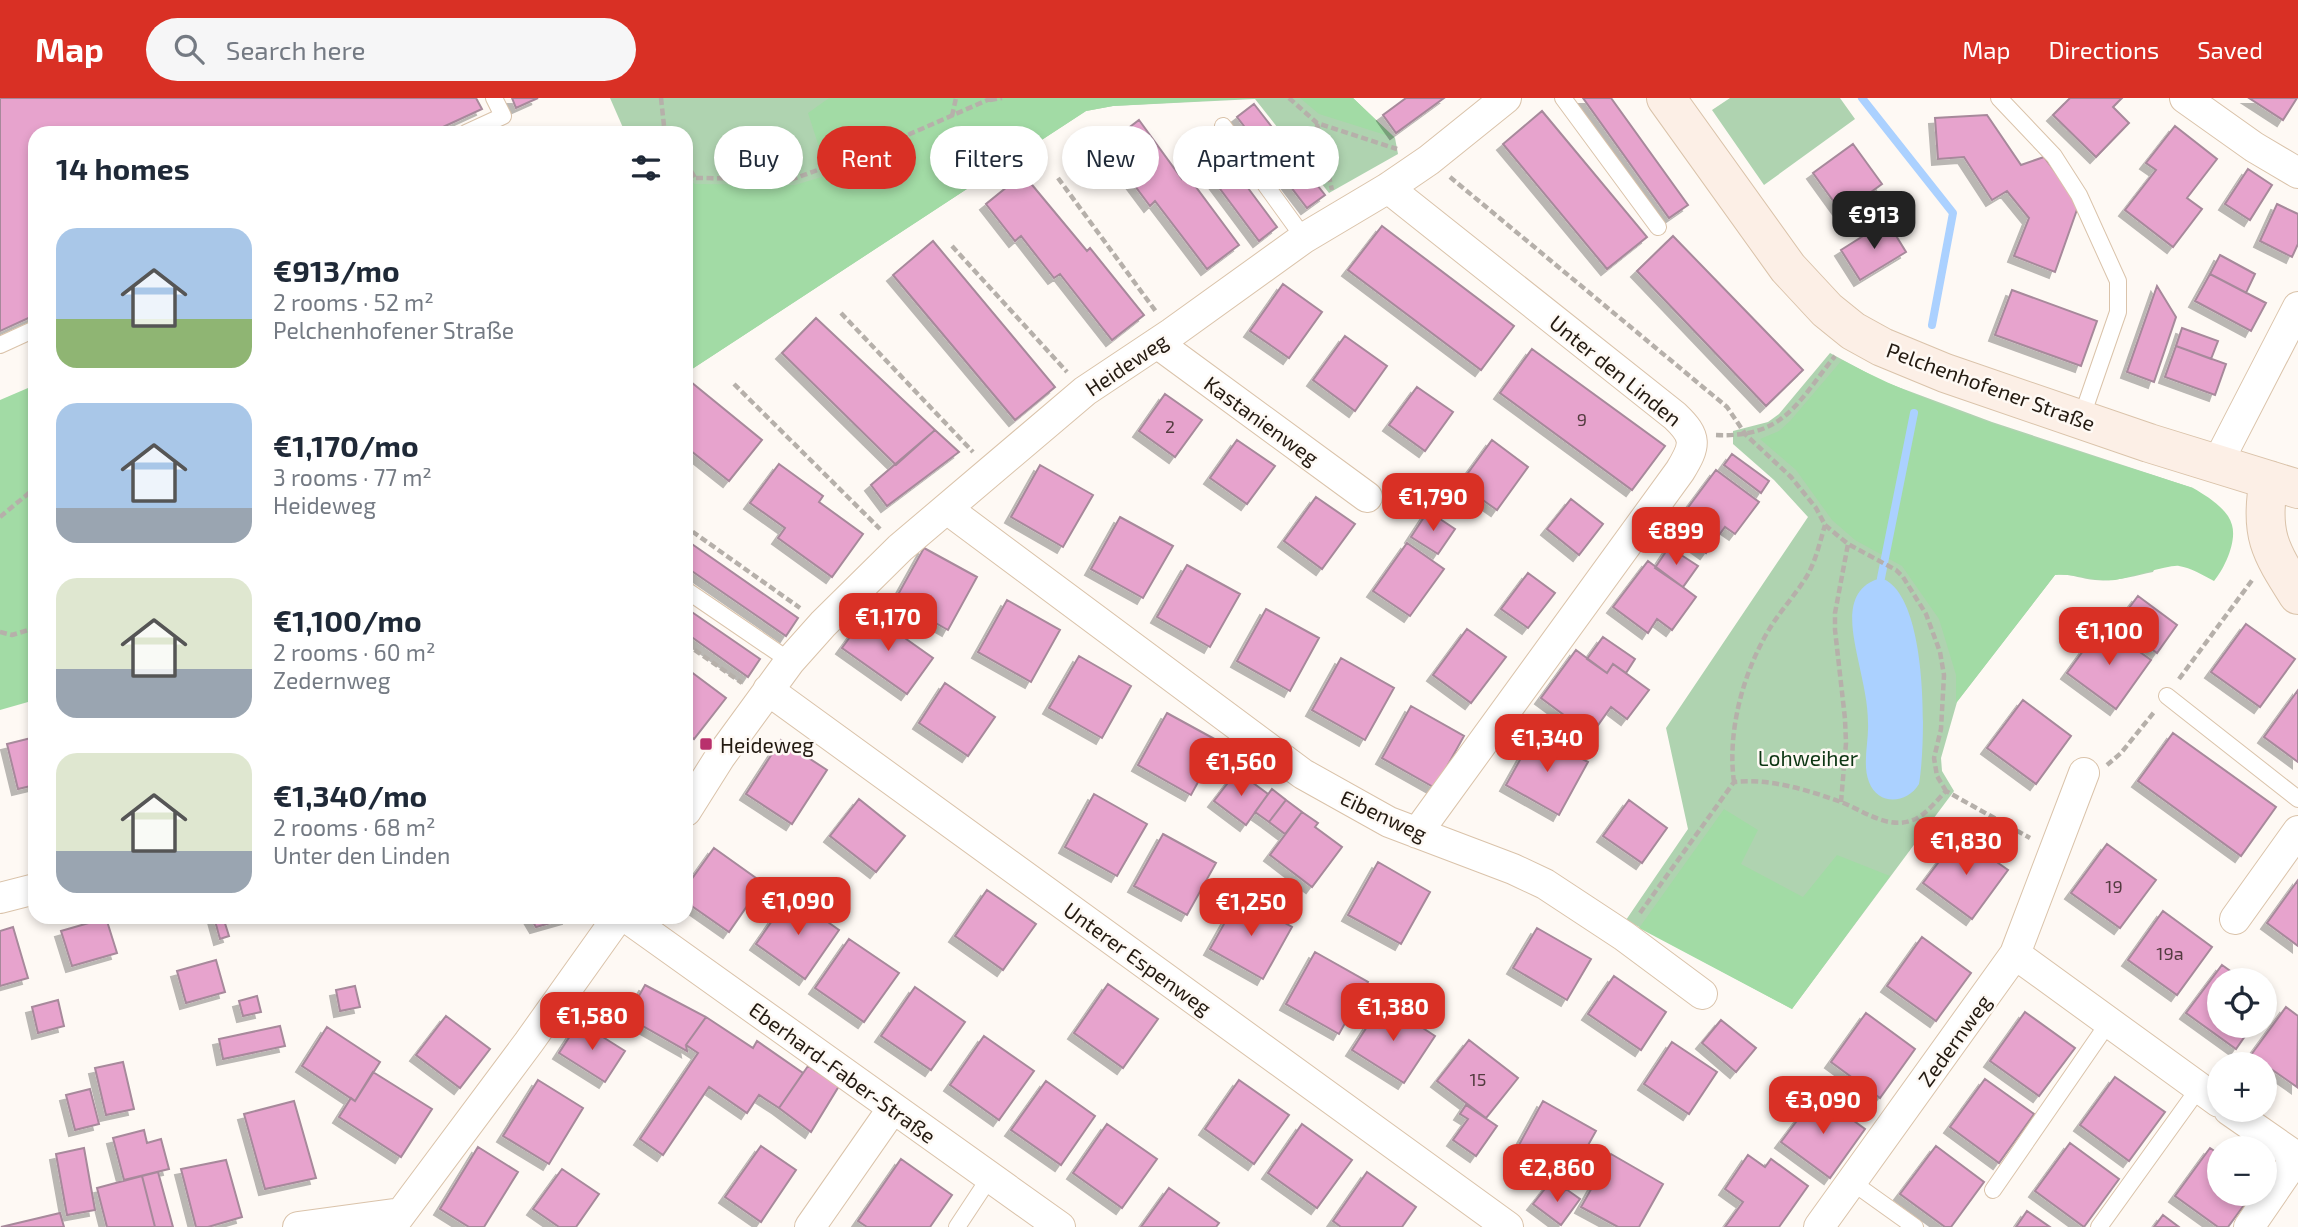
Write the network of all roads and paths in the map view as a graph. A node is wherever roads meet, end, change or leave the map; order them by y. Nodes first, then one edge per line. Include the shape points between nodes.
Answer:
1 (494, 98) edge
2 (662, 98) edge
3 (956, 98) edge
4 (1002, 98) edge
5 (1289, 98) edge
6 (1563, 98) edge
7 (1666, 98) edge
8 (1999, 98) edge
9 (2185, 98) edge
10 (1501, 99) edge
11 (989, 100) edge
12 (952, 116) junction
13 (1317, 123) junction
14 (481, 126) edge
15 (664, 126) edge
16 (1429, 160) junction
17 (2298, 173) edge
18 (693, 174) edge
19 (695, 178) joint
20 (1058, 178) dead end
21 (1388, 188) junction
22 (1269, 189) edge
23 (1338, 217) junction
24 (1658, 226) dead end
25 (1304, 238) junction
26 (952, 246) dead end
27 (841, 313) dead end
28 (2296, 314) edge
29 (1853, 331) junction
30 (28, 332) edge
31 (1164, 338) junction
32 (0, 345) edge
33 (734, 384) dead end
34 (1085, 391) junction
35 (2081, 420) junction
36 (1691, 434) junction
37 (1746, 435) junction
38 (2217, 464) junction
39 (991, 471) junction
40 (2283, 485) edge
41 (28, 494) edge
42 (1367, 497) dead end
43 (947, 509) junction
44 (0, 517) edge
45 (1825, 525) junction
46 (693, 532) edge
47 (1848, 544) junction
48 (900, 548) junction
49 (2273, 552) junction
50 (693, 595) edge
51 (2298, 595) edge
52 (823, 624) junction
53 (28, 630) edge
54 (0, 632) edge
55 (693, 648) edge
56 (790, 661) junction
57 (765, 694) junction
58 (2167, 695) junction
59 (2084, 773) joint
60 (1734, 782) junction
61 (1945, 791) junction
62 (2298, 799) edge
63 (693, 801) edge
64 (1841, 802) junction
65 (1417, 832) junction
66 (2294, 844) edge
67 (2055, 852) junction
68 (28, 891) edge
69 (0, 898) edge
70 (2235, 919) dead end
71 (613, 924) edge
72 (636, 924) edge
73 (1624, 936) junction
74 (2015, 954) junction
75 (1702, 994) dead end
76 (2109, 1022) junction
77 (2207, 1094) edge
78 (2207, 1097) edge
79 (893, 1108) junction
80 (2246, 1122) edge
81 (2297, 1157) edge
82 (990, 1177) junction
83 (1852, 1182) junction
84 (1993, 1190) dead end
85 (396, 1220) edge
86 (315, 1226) edge
87 (810, 1227) edge
88 (957, 1227) edge
89 (1060, 1227) edge
90 (1508, 1227) edge
91 (1819, 1227) edge
92 (1915, 1227) edge
93 (2099, 1227) edge
94 (2249, 1227) edge

1 - 14 lane via 503,116
2 - 15 path
3 - 12 path
4 - 11 path
5 - 13 path
6 - 24 lane
7 - 29 main road, Pelchenhofener Straße via 1788,268
8 - 35 lane via 2054,156 2079,195 2118,281 2118,312
9 - 17 street
10 - 16 street, Heideweg
11 - 12 path
12 - 19 path via 793,178
13 - 16 path
13 - 23 path
16 - 21 street, Heideweg
16 - 37 path via 1707,389 1727,407
18 - 19 path
20 - 31 path
21 - 23 street, Heideweg
21 - 36 street, Unter den Linden via 1675,416
22 - 25 lane
23 - 25 street, Heideweg
25 - 31 street, Heideweg
26 - 34 path
27 - 39 path
28 - 38 street
29 - 35 main road, Pelchenhofener Straße via 1912,361
29 - 37 path via 1783,418
30 - 32 lane
31 - 34 street, Heideweg
31 - 42 street, Kastanienweg
33 - 48 path
34 - 39 street, Heideweg
35 - 38 main road, Pelchenhofener Straße
36 - 37 path
36 - 65 street, Unter den Linden via 1692,450 1680,471
37 - 45 path via 1791,477
38 - 40 main road, Pelchenhofener Straße
39 - 43 street, Heideweg
40 - 49 main road via 2264,520
41 - 44 path
43 - 48 street, Heideweg
43 - 65 street, Eibenweg via 1303,774 1354,804
45 - 47 path
45 - 60 path via 1808,573 1753,662 1734,728
46 - 52 path
47 - 61 path via 1896,570 1926,614 1940,652 1945,686 1934,766
47 - 64 path via 1835,613 1846,743
48 - 52 street, Heideweg
49 - 51 main road
49 - 58 path
50 - 56 lane
52 - 56 street, Heideweg
53 - 54 path via 12,635
55 - 57 path
56 - 57 street, Heideweg
57 - 63 street, Heideweg
57 - 90 street, Unterer Espenweg
58 - 59 path via 2121,752 2106,765
58 - 62 lane
59 - 67 street, Zedernweg
60 - 64 path via 1766,782
60 - 73 path
61 - 64 path via 1917,818 1901,823
61 - 67 path
65 - 73 street, Eibenweg via 1545,884
66 - 70 street
67 - 74 street, Zedernweg
68 - 69 street
71 - 85 street
72 - 79 street, Eberhard-Faber-Straße
73 - 75 street, Eibenweg
74 - 76 street
74 - 83 street, Zedernweg
76 - 77 street
76 - 84 lane
78 - 93 lane
79 - 82 street, Eberhard-Faber-Straße
79 - 87 street
80 - 81 street
81 - 94 street
82 - 88 lane
82 - 89 street, Eberhard-Faber-Straße
83 - 91 street, Zedernweg
83 - 92 lane
85 - 86 street

